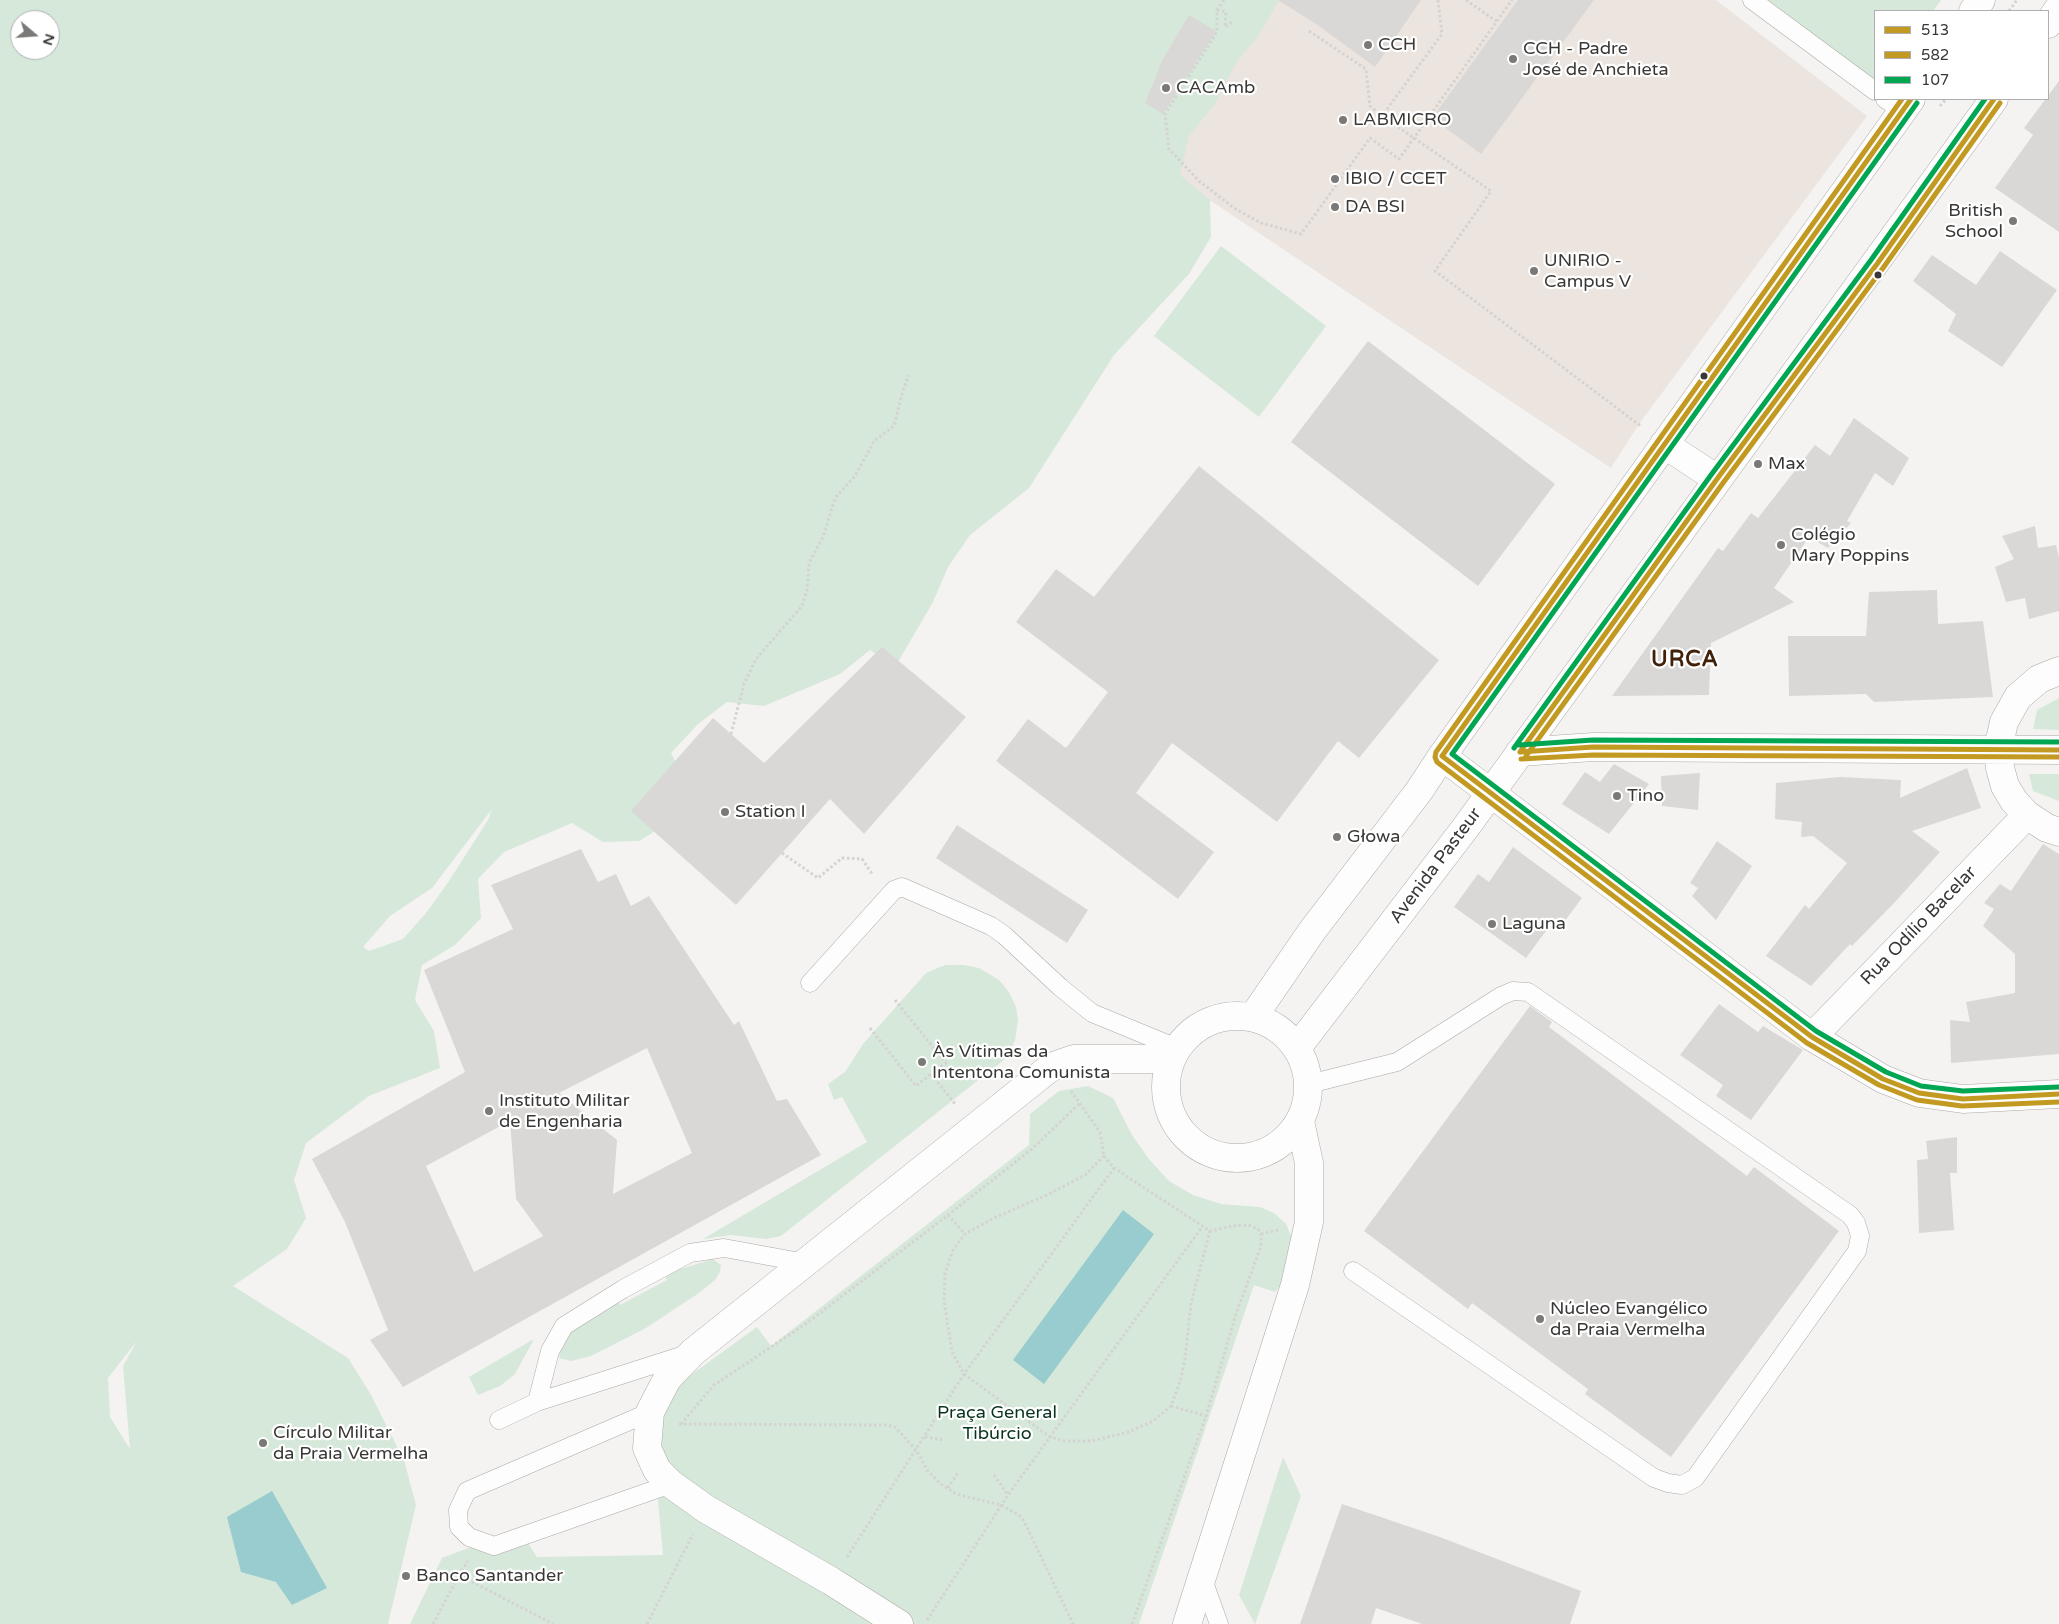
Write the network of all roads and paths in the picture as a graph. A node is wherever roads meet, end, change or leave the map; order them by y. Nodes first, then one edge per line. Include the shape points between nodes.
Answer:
1 (1224, 0) edge
2 (1438, 0) edge
3 (1466, 0) edge
4 (1512, 0) edge
5 (1752, 0) edge
6 (2059, 8) edge
7 (1216, 10) junction
8 (1496, 21) junction
9 (1232, 22) dead end
10 (2049, 23) edge
11 (1309, 31) dead end
12 (1874, 90) edge
13 (1993, 100) edge
14 (1899, 103) edge
15 (1382, 116) junction
16 (1414, 137) junction
17 (909, 375) dead end
18 (1664, 444) junction
19 (1717, 479) junction
20 (2059, 671) edge
21 (731, 734) dead end
22 (1998, 749) junction
23 (2059, 750) edge
24 (1520, 752) junction
25 (1442, 756) junction
26 (1490, 793) junction
27 (2027, 815) junction
28 (2059, 832) edge
29 (782, 853) dead end
30 (873, 875) dead end
31 (810, 983) dead end
32 (895, 1000) dead end
33 (1253, 1017) junction
34 (870, 1028) dead end
35 (1812, 1037) junction
36 (1297, 1048) junction
37 (1174, 1053) junction
38 (1051, 1067) junction
39 (931, 1074) junction
40 (1308, 1084) junction
41 (2059, 1094) edge
42 (1080, 1103) junction
43 (956, 1106) dead end
44 (1300, 1121) junction
45 (1104, 1156) junction
46 (1114, 1168) junction
47 (948, 1215) junction
48 (1202, 1227) junction
49 (1210, 1231) junction
50 (965, 1234) junction
51 (806, 1263) junction
52 (1353, 1271) dead end
53 (693, 1352) junction
54 (964, 1374) junction
55 (537, 1402) junction
56 (1171, 1406) junction
57 (1010, 1407) junction
58 (1006, 1414) dead end
59 (1206, 1416) junction
60 (649, 1418) junction
61 (499, 1420) dead end
62 (681, 1424) junction
63 (925, 1437) junction
64 (1050, 1437) junction
65 (944, 1440) dead end
66 (917, 1451) junction
67 (959, 1470) dead end
68 (994, 1474) dead end
69 (671, 1484) junction
70 (948, 1488) junction
71 (1008, 1495) junction
72 (1001, 1505) junction
73 (706, 1510) junction
74 (1202, 1576) junction
75 (831, 1581) junction
76 (433, 1624) edge
77 (553, 1624) edge
78 (647, 1624) edge
79 (899, 1624) edge
80 (925, 1624) edge
81 (1073, 1624) edge
82 (1132, 1624) edge
83 (1186, 1624) edge
84 (1219, 1624) edge

1 - 7 path
2 - 15 path via 1442,34
3 - 8 path
4 - 8 path
5 - 12 lane
6 - 10 street
7 - 9 path via 1226,12 1225,27
7 - 16 path via 1217,32 1165,114 1170,148 1199,181 1234,208 1261,223 1301,234 1370,138 1399,159
8 - 16 path
11 - 15 path via 1366,69 1370,106
13 - 19 street, Avenida Pasteur via 1877,264
14 - 18 street
15 - 16 path
16 - 18 path via 1491,192 1435,271
17 - 21 path via 894,426 874,440 856,476 835,498 809,563 802,606 756,659 744,684
18 - 19 street
18 - 25 street
19 - 24 street, Avenida Pasteur
20 - 22 street via 2039,679 2018,697 2004,722
22 - 23 street
22 - 24 street via 1593,747
22 - 27 street via 2005,786
24 - 26 street, Avenida Pasteur
25 - 26 street
25 - 33 street via 1312,931
26 - 35 street
26 - 36 street, Avenida Pasteur
27 - 28 street
27 - 35 street, Rua Odílio Bacelar
29 - 30 path via 818,878 842,858 862,859
31 - 37 lane via 894,890 902,887 990,926 1092,1013
32 - 39 path via 946,1063
33 - 36 street via 1278,1029
33 - 37 street via 1236,1015 1202,1024
34 - 39 path via 916,1086
35 - 41 street via 1883,1079 1919,1093 1963,1099
36 - 40 street
37 - 38 street via 1074,1059
37 - 44 street via 1165,1082 1168,1107 1178,1129 1195,1146 1217,1156 1241,1159 1265,1153 1285,1140
38 - 42 path
38 - 51 street
39 - 43 path
40 - 44 street via 1307,1102
40 - 52 lane via 1397,1062 1501,996 1528,992 1850,1215 1860,1236 1857,1250 1695,1478 1682,1485 1654,1478
42 - 45 path via 1100,1132
42 - 47 path via 1032,1149
44 - 74 street via 1309,1164 1309,1222 1294,1285
45 - 46 path
45 - 50 path via 1085,1175
46 - 48 path
46 - 54 path
47 - 50 path
47 - 62 path via 807,1323 714,1385
48 - 49 path
48 - 64 path
49 - 56 path via 1191,1303 1180,1382
49 - 59 path via 1248,1225 1258,1230 1262,1240
50 - 54 path via 953,1250 945,1273 944,1301 952,1352
51 - 53 street
51 - 55 lane via 724,1248 690,1253 564,1326 550,1351
53 - 55 lane
53 - 60 street via 667,1379
54 - 57 path
54 - 63 path
55 - 61 lane
56 - 59 path
56 - 64 path via 1153,1421 1129,1432 1091,1441 1064,1441
57 - 58 path
57 - 64 path
59 - 82 path
60 - 62 path
60 - 69 street via 647,1448 658,1470
60 - 69 lane via 467,1490 458,1510 459,1527 469,1537 494,1546
62 - 66 path via 886,1425 901,1432
63 - 65 path
63 - 66 path
64 - 71 path
66 - 70 path via 927,1470
66 - 75 path
67 - 70 path
68 - 71 path
69 - 73 street
70 - 72 path via 974,1500
71 - 72 path
72 - 80 path
72 - 81 path via 1025,1523
73 - 75 street
73 - 78 path
74 - 83 street
74 - 84 lane
75 - 79 street
76 - 77 path via 459,1575

